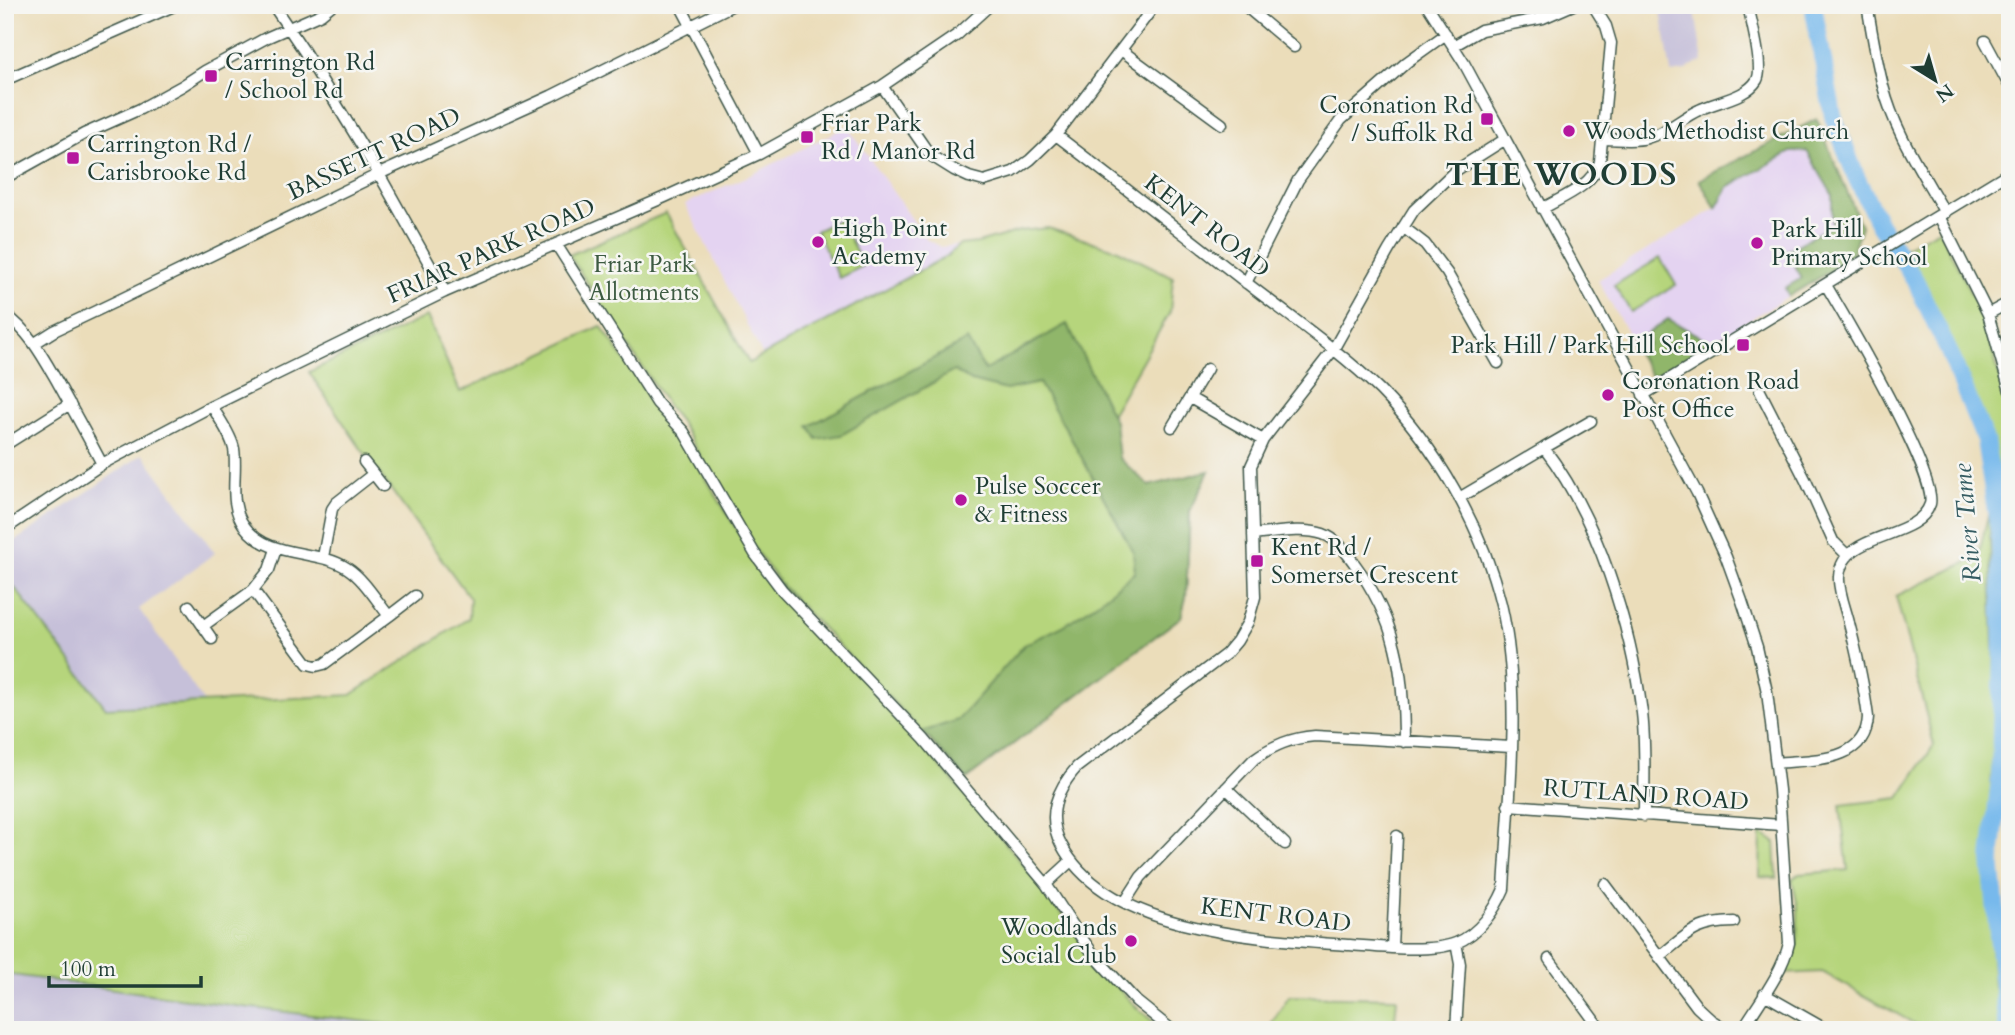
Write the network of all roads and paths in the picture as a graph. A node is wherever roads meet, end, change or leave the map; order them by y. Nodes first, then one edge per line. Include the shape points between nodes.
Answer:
1 (176, 5) edge
2 (273, 5) edge
3 (332, 5) edge
4 (680, 5) edge
5 (733, 5) edge
6 (990, 5) edge
7 (1155, 5) edge
8 (1244, 5) edge
9 (1427, 5) edge
10 (1573, 5) edge
11 (1592, 5) edge
12 (1748, 5) edge
13 (1867, 5) edge
14 (692, 25) junction
15 (289, 28) junction
16 (1446, 34) junction
17 (1985, 41) dead end
18 (1453, 46) junction
19 (1294, 47) dead end
20 (1121, 50) junction
21 (5, 80) edge
22 (882, 86) junction
23 (2010, 88) edge
24 (1222, 124) dead end
25 (1056, 135) junction
26 (1604, 139) junction
27 (1504, 140) junction
28 (759, 154) junction
29 (2010, 173) edge
30 (379, 174) junction
31 (5, 178) edge
32 (1542, 209) junction
33 (1942, 214) junction
34 (1403, 227) junction
35 (556, 244) junction
36 (1246, 283) junction
37 (1826, 285) junction
38 (446, 292) junction
39 (2010, 302) edge
40 (5, 314) edge
41 (1988, 314) junction
42 (35, 343) junction
43 (1333, 350) junction
44 (1498, 363) dead end
45 (1207, 369) dead end
46 (1760, 391) dead end
47 (2010, 391) edge
48 (1643, 395) junction
49 (1190, 398) junction
50 (70, 404) junction
51 (212, 406) junction
52 (1591, 421) dead end
53 (1172, 427) dead end
54 (1263, 440) junction
55 (5, 445) edge
56 (1544, 449) junction
57 (364, 462) dead end
58 (102, 464) junction
59 (373, 474) junction
60 (383, 486) dead end
61 (1459, 498) junction
62 (5, 529) edge
63 (1253, 535) junction
64 (276, 549) junction
65 (1848, 556) junction
66 (323, 557) junction
67 (253, 590) junction
68 (415, 596) dead end
69 (189, 606) dead end
70 (389, 616) junction
71 (203, 626) junction
72 (212, 639) dead end
73 (1404, 742) junction
74 (1511, 747) junction
75 (1776, 763) junction
76 (1226, 788) junction
77 (1508, 805) junction
78 (1644, 816) junction
79 (1781, 825) junction
80 (1397, 836) dead end
81 (1285, 844) dead end
82 (1071, 861) junction
83 (1046, 884) junction
84 (1605, 884) dead end
85 (1125, 902) junction
86 (1734, 922) dead end
87 (1455, 943) junction
88 (1392, 947) junction
89 (1659, 957) junction
90 (1549, 960) dead end
91 (1763, 994) junction
92 (1172, 1030) edge
93 (1456, 1030) edge
94 (1601, 1030) edge
95 (1728, 1030) edge
96 (1742, 1030) edge
97 (1827, 1030) edge

1 - 21 street
2 - 15 street
3 - 15 street
4 - 14 street
5 - 14 street, BASSETT ROAD
6 - 22 street, FRIAR PARK ROAD via 957,35
7 - 20 street
8 - 19 street
9 - 16 street
10 - 18 street via 1543,18 1481,30
11 - 26 street via 1611,43
12 - 26 street via 1759,67 1758,79 1750,87 1643,140
13 - 33 street via 1883,87
14 - 28 street
14 - 30 street, BASSETT ROAD via 551,96
15 - 30 street
15 - 31 street
16 - 18 street
16 - 36 street via 1341,120 1298,180
17 - 23 street
18 - 27 street
20 - 24 street
20 - 25 street
22 - 25 street via 930,155 969,177 984,181 1013,172
22 - 28 street, FRIAR PARK ROAD
25 - 36 street, KENT ROAD
26 - 32 street via 1597,171 1590,180
27 - 32 street
27 - 34 street via 1442,181
28 - 35 street, FRIAR PARK ROAD
29 - 33 street
30 - 38 street
30 - 42 street, BASSETT ROAD
32 - 48 street
33 - 37 street
33 - 41 street
34 - 43 street
34 - 44 street via 1447,273
35 - 38 street, FRIAR PARK ROAD
35 - 83 street via 657,403 684,432 755,554 782,590 924,738
36 - 43 street, KENT ROAD
37 - 48 street
37 - 65 street via 1884,386 1930,494 1921,518 1869,541
38 - 51 street, FRIAR PARK ROAD
39 - 41 street
40 - 42 street
41 - 47 street
42 - 50 street
43 - 54 street, KENT ROAD
43 - 61 street, KENT ROAD via 1393,405
45 - 49 street
46 - 65 street via 1833,541
48 - 75 street via 1706,511 1734,579 1757,647
49 - 53 street
49 - 54 street
50 - 55 street
50 - 58 street
51 - 58 street, FRIAR PARK ROAD
51 - 64 street via 233,447 238,515 251,535
52 - 56 street
54 - 63 street, KENT ROAD via 1251,466
56 - 61 street
56 - 78 street via 1587,523 1625,625 1642,715
57 - 59 street
58 - 62 street, FRIAR PARK ROAD
59 - 60 street
59 - 66 street via 332,509
61 - 74 street, KENT ROAD via 1480,540 1501,605 1510,666
63 - 73 street via 1322,533 1339,544 1360,571 1380,603 1396,647
63 - 82 street, KENT ROAD via 1255,597 1237,641 1226,654 1088,757 1059,791 1055,832
64 - 66 street
64 - 67 street via 269,570
65 - 75 street via 1839,576 1867,708 1866,731 1844,754
66 - 70 street via 349,569
67 - 70 street via 308,664 316,666
67 - 71 street
68 - 70 street
69 - 71 street
71 - 72 street
73 - 74 street
73 - 76 street via 1315,736 1285,741 1254,759
74 - 77 street, KENT ROAD
75 - 79 street
76 - 81 street
76 - 85 street via 1141,877
77 - 78 street, RUTLAND ROAD
77 - 87 street, KENT ROAD via 1504,888 1488,917
78 - 79 street, RUTLAND ROAD
79 - 91 street via 1789,943
80 - 88 street
82 - 83 street
82 - 85 street, KENT ROAD via 1098,888
83 - 92 street via 1094,955
84 - 89 street
85 - 88 street, KENT ROAD via 1207,931 1281,941
86 - 89 street via 1698,927
87 - 88 street, KENT ROAD
87 - 93 street via 1460,964
89 - 95 street via 1702,1013
90 - 94 street
91 - 96 street
91 - 97 street

